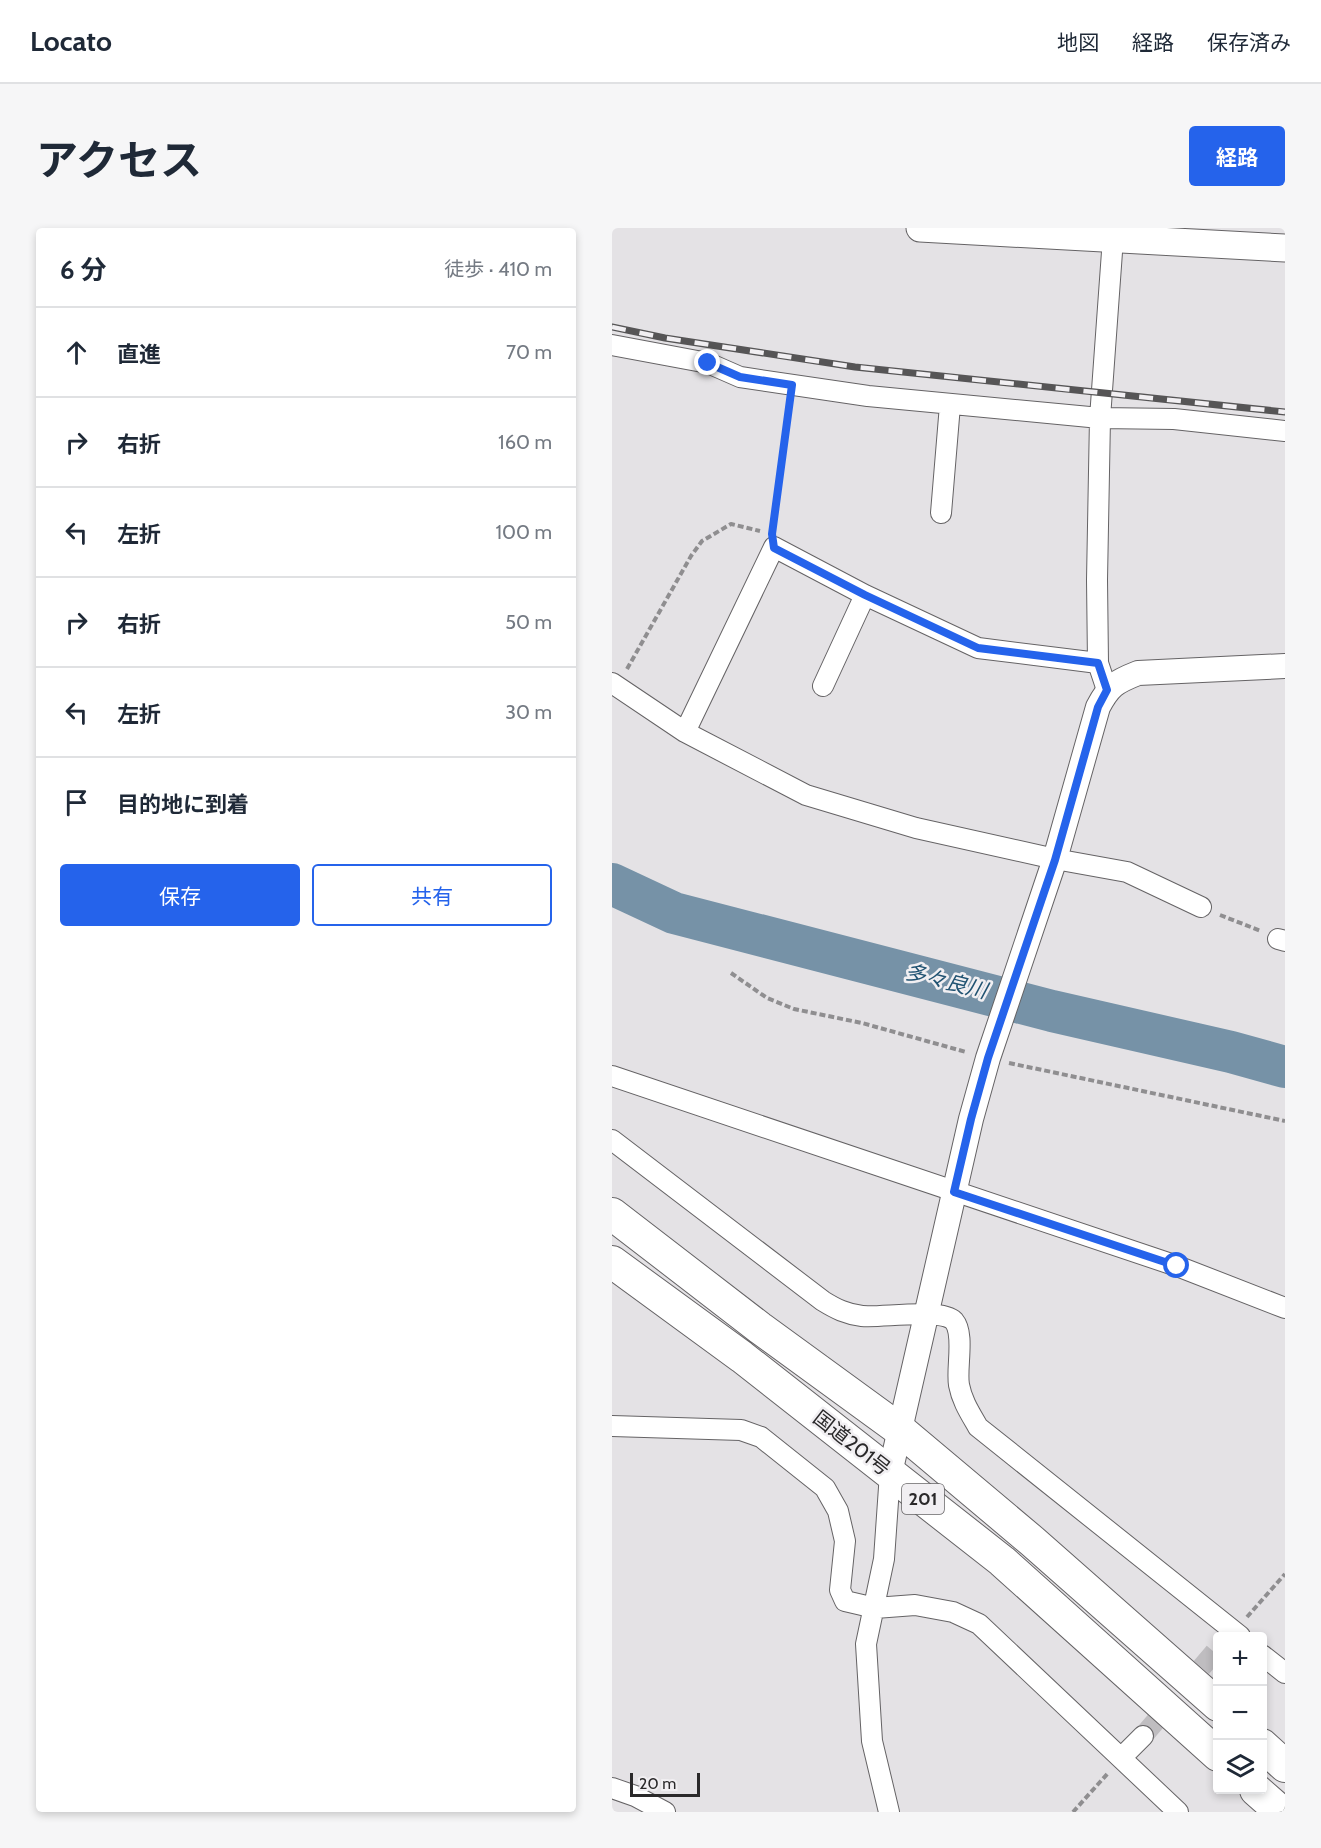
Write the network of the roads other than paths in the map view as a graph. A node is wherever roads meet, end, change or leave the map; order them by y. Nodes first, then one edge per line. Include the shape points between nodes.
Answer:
1 (920, 228) edge
2 (1124, 235) edge
3 (1285, 248) edge
4 (612, 345) edge
5 (950, 405) junction
6 (1100, 418) junction
7 (1285, 431) edge
8 (941, 513) dead end
9 (865, 595) junction
10 (1098, 663) junction
11 (1285, 666) edge
12 (823, 686) dead end
13 (614, 688) edge
14 (1107, 690) junction
15 (685, 732) junction
16 (1055, 860) junction
17 (1201, 907) road end
18 (612, 1076) edge
19 (612, 1140) edge
20 (954, 1192) junction
21 (612, 1214) edge
22 (612, 1262) edge
23 (1285, 1308) edge
24 (925, 1314) junction
25 (612, 1426) edge
26 (900, 1430) junction
27 (890, 1473) junction
28 (875, 1608) junction
29 (1230, 1632) edge
30 (1267, 1658) edge
31 (1285, 1673) edge
32 (1213, 1701) edge
33 (1143, 1736) tunnel mouth
34 (1267, 1749) edge
35 (1213, 1751) edge
36 (1121, 1758) junction
37 (1285, 1766) edge
38 (612, 1788) edge
39 (1261, 1794) edge
40 (665, 1812) edge
41 (889, 1812) edge
42 (1178, 1812) edge
43 (1281, 1812) edge

1 - 2 main road
2 - 3 main road
2 - 6 street
4 - 5 street via 708,363 740,377
5 - 6 street
5 - 8 street
6 - 7 street via 1174,419
6 - 10 street
9 - 10 street via 978,648
9 - 12 street
9 - 15 street via 773,541
10 - 14 street
11 - 14 street via 1138,673
13 - 15 street
14 - 16 street via 1098,707
15 - 16 street via 806,795 916,828
16 - 17 street via 1127,872
16 - 20 street via 991,1051
18 - 20 street
19 - 24 street via 841,1312 863,1316
20 - 23 street via 1177,1266
20 - 24 street
21 - 26 highway, 国道201号 / 201
22 - 27 highway, 国道201号 / 201
24 - 26 street
24 - 29 street via 946,1316 954,1322 959,1336 959,1383 964,1405 978,1427
25 - 28 street via 741,1430 761,1437 825,1488 838,1511 845,1541 840,1590 845,1601
26 - 27 street
26 - 32 highway, 国道201号 / 201
27 - 28 street via 884,1559
27 - 35 highway, 国道201号 / 201 via 1002,1561
28 - 36 street via 915,1605 953,1612 979,1624
28 - 41 street via 866,1644 872,1741
30 - 31 street
33 - 36 street
34 - 37 highway
36 - 42 street
38 - 40 street
39 - 43 highway

